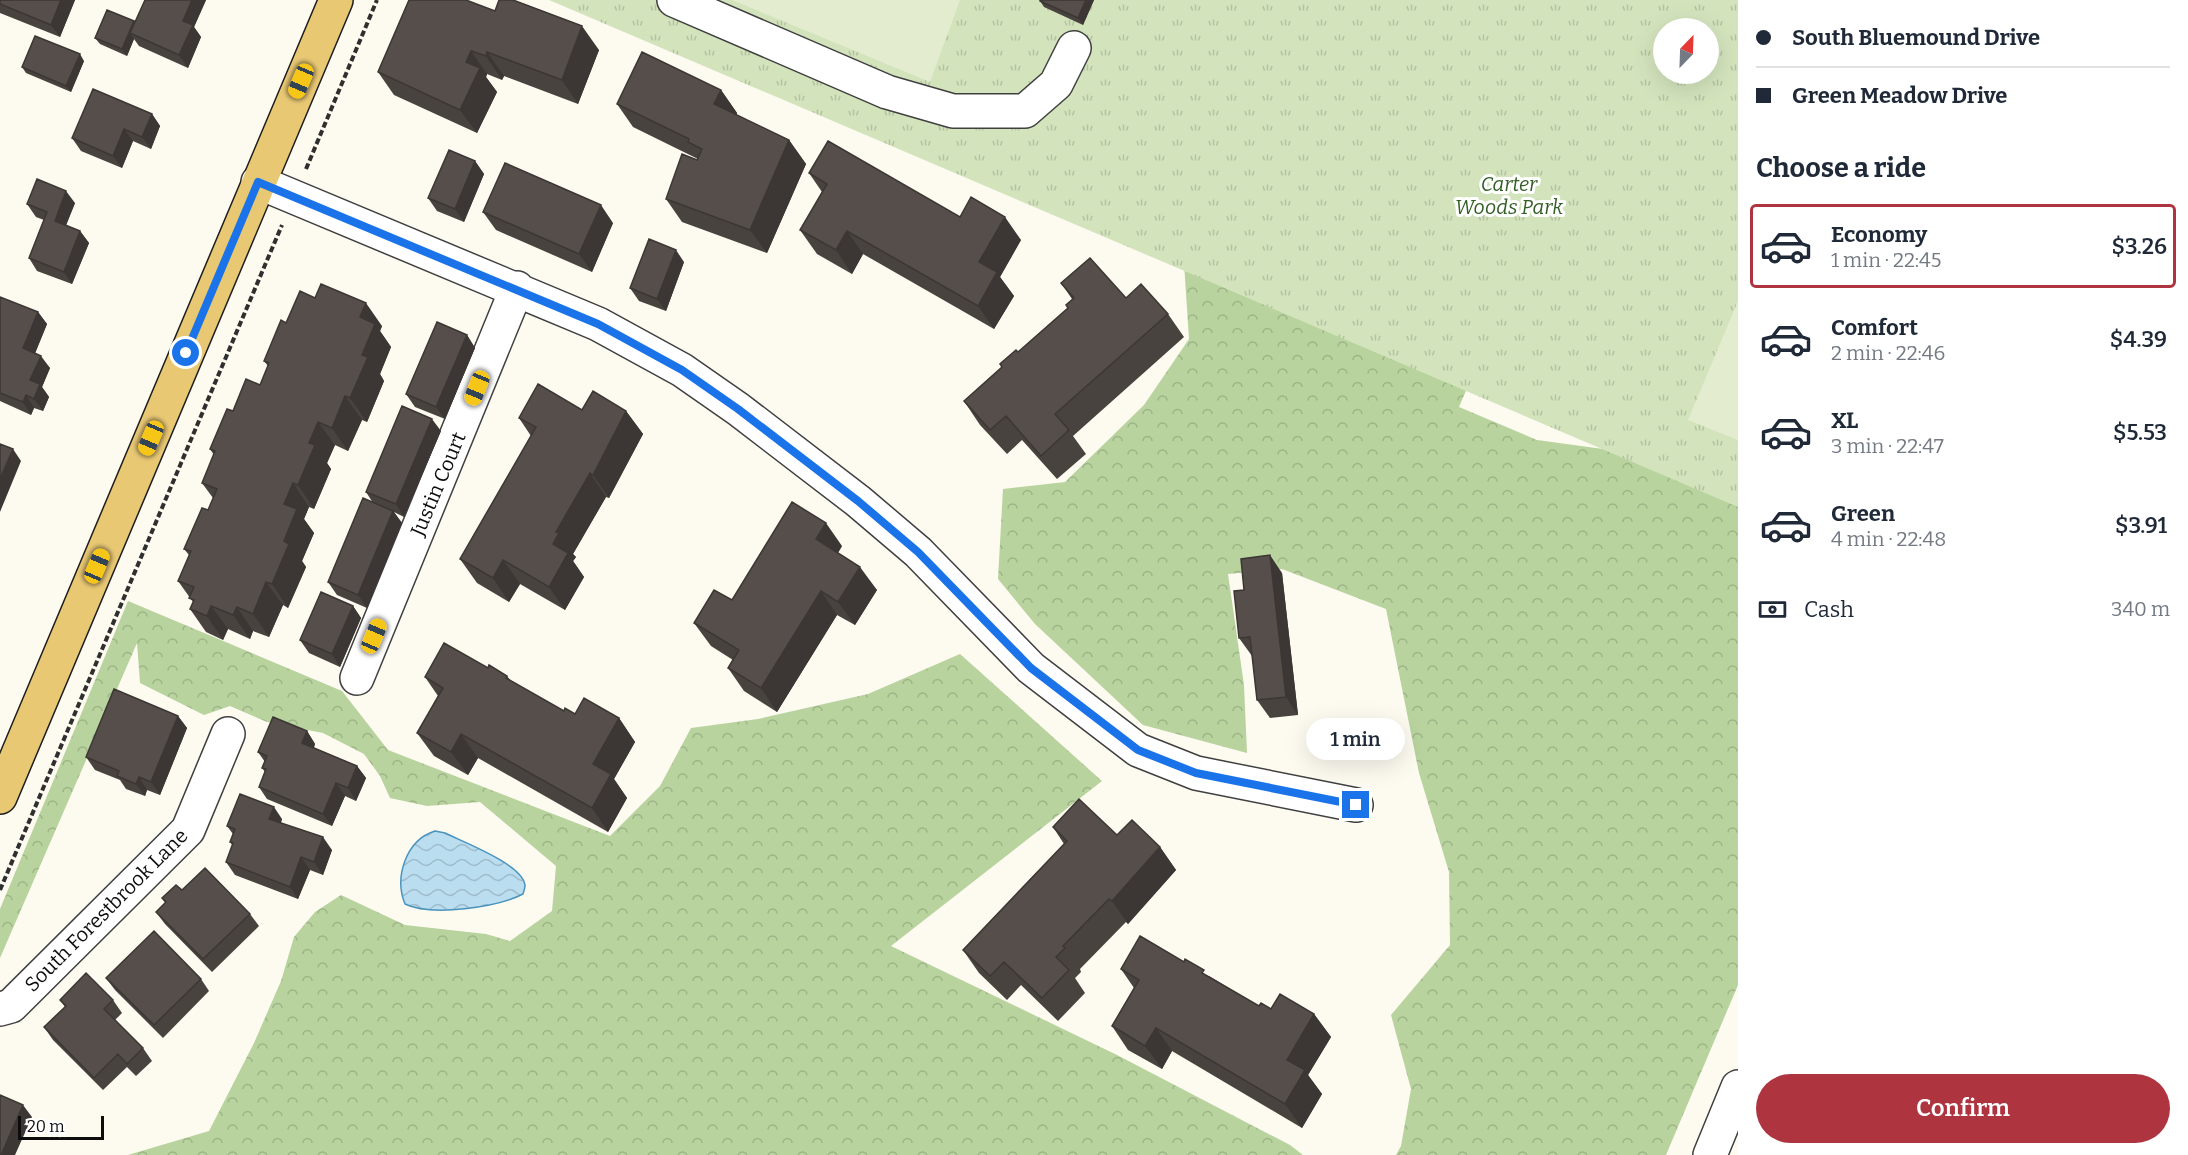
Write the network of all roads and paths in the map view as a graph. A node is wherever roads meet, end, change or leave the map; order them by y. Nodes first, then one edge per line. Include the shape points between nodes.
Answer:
1 (336, 0) edge
2 (377, 0) edge
3 (674, 0) edge
4 (1074, 48) dead end
5 (258, 182) junction
6 (294, 197) junction
7 (517, 288) junction
8 (357, 678) dead end
9 (228, 734) dead end
10 (0, 797) edge
11 (1356, 805) dead end
12 (0, 890) edge
13 (0, 1009) edge
14 (1738, 1087) edge
15 (1710, 1155) edge

1 - 5 main road
2 - 6 path
3 - 4 street via 887,92 953,111 1025,111 1056,84
5 - 6 street
5 - 10 main road
6 - 7 street
6 - 12 path
7 - 8 street, Justin Court
7 - 11 street via 646,348 738,409 918,552 1031,668 1138,750 1196,773
9 - 13 street, South Forestbrook Lane via 188,830 11,1006
14 - 15 street

